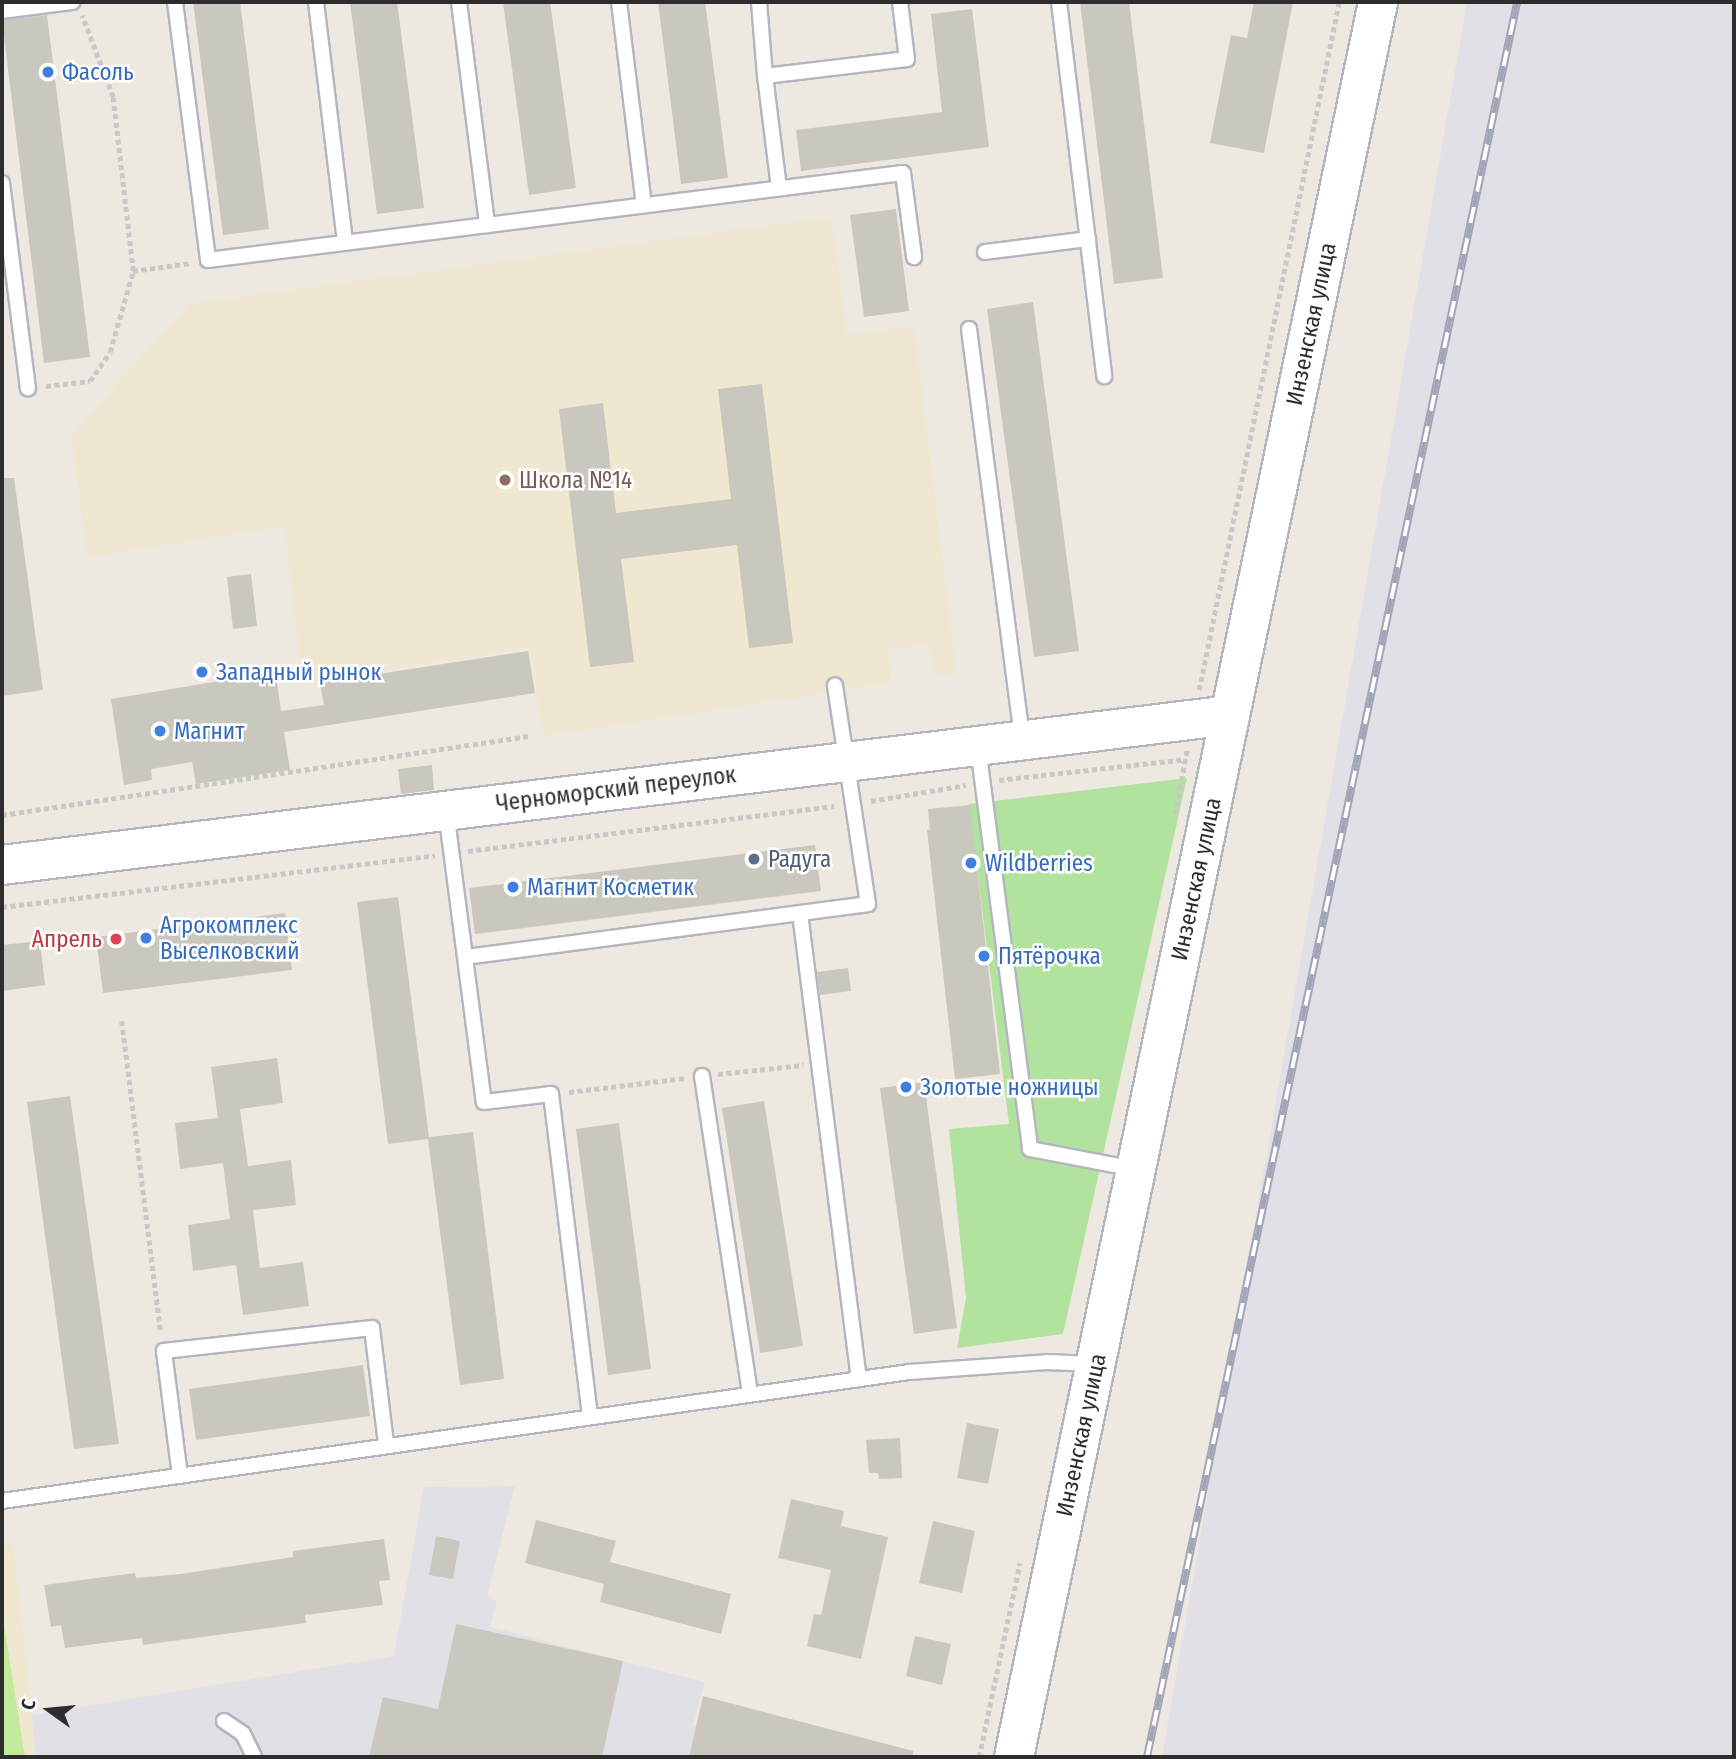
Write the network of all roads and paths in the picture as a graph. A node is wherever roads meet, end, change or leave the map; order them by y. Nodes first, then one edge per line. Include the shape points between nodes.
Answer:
1 (176, 2) edge
2 (316, 2) edge
3 (459, 2) edge
4 (620, 2) edge
5 (759, 2) edge
6 (900, 2) edge
7 (1059, 2) edge
8 (1339, 2) edge
9 (1378, 2) edge
10 (76, 8) edge
11 (2, 11) edge
12 (765, 76) junction
13 (2, 183) edge
14 (779, 188) junction
15 (644, 205) junction
16 (486, 225) junction
17 (1088, 239) junction
18 (345, 242) junction
19 (985, 252) dead end
20 (914, 257) dead end
21 (208, 260) junction
22 (133, 271) junction
23 (969, 329) dead end
24 (1104, 376) dead end
25 (28, 388) joint
26 (835, 685) dead end
27 (1230, 715) junction
28 (1193, 719) junction
29 (529, 736) dead end
30 (1022, 740) junction
31 (1185, 759) junction
32 (845, 761) junction
33 (980, 764) junction
34 (852, 804) junction
35 (446, 809) junction
36 (2, 815) edge
37 (1173, 825) dead end
38 (452, 853) junction
39 (2, 865) edge
40 (2, 907) edge
41 (800, 913) junction
42 (466, 957) junction
43 (122, 1021) dead end
44 (702, 1076) dead end
45 (1135, 1168) junction
46 (164, 1351) junction
47 (1095, 1364) junction
48 (859, 1378) junction
49 (750, 1393) junction
50 (590, 1415) junction
51 (386, 1444) junction
52 (180, 1476) junction
53 (2, 1501) edge
54 (1023, 1550) dead end
55 (224, 1721) dead end
56 (254, 1757) edge
57 (979, 1757) edge
58 (1014, 1757) edge

1 - 21 lane
2 - 18 lane
3 - 16 lane
4 - 15 lane
5 - 12 lane
6 - 12 lane via 906,59
7 - 17 lane
8 - 28 path
9 - 27 street, Инзенская улица
10 - 11 lane
10 - 22 path via 113,97
12 - 14 lane
13 - 25 lane
14 - 15 lane
14 - 20 lane via 903,173
15 - 16 lane
16 - 18 lane
17 - 19 lane
17 - 24 lane
18 - 21 lane
21 - 22 path
22 - 25 path via 110,352 90,381
23 - 30 lane
26 - 32 lane
27 - 28 street, Черноморский переулок
27 - 45 street, Инзенская улица
28 - 30 street, Черноморский переулок
28 - 31 path
29 - 36 path
30 - 33 street, Черноморский переулок
31 - 33 path
31 - 37 path
32 - 33 street, Черноморский переулок
32 - 34 lane
32 - 35 street, Черноморский переулок
33 - 34 path
33 - 45 lane via 1030,1149
34 - 38 path
34 - 41 lane via 868,904
35 - 38 lane
35 - 39 street, Черноморский переулок
38 - 40 path
38 - 42 lane
41 - 42 lane
41 - 48 lane
42 - 50 lane via 484,1102 551,1094
43 - 46 path
44 - 49 lane
45 - 47 street, Инзенская улица
46 - 51 lane via 372,1328
46 - 52 lane
47 - 48 lane via 1047,1362
47 - 58 street, Инзенская улица
48 - 49 lane
49 - 50 lane
50 - 51 lane
51 - 52 lane
52 - 53 lane
54 - 57 path
55 - 56 lane via 243,1734

